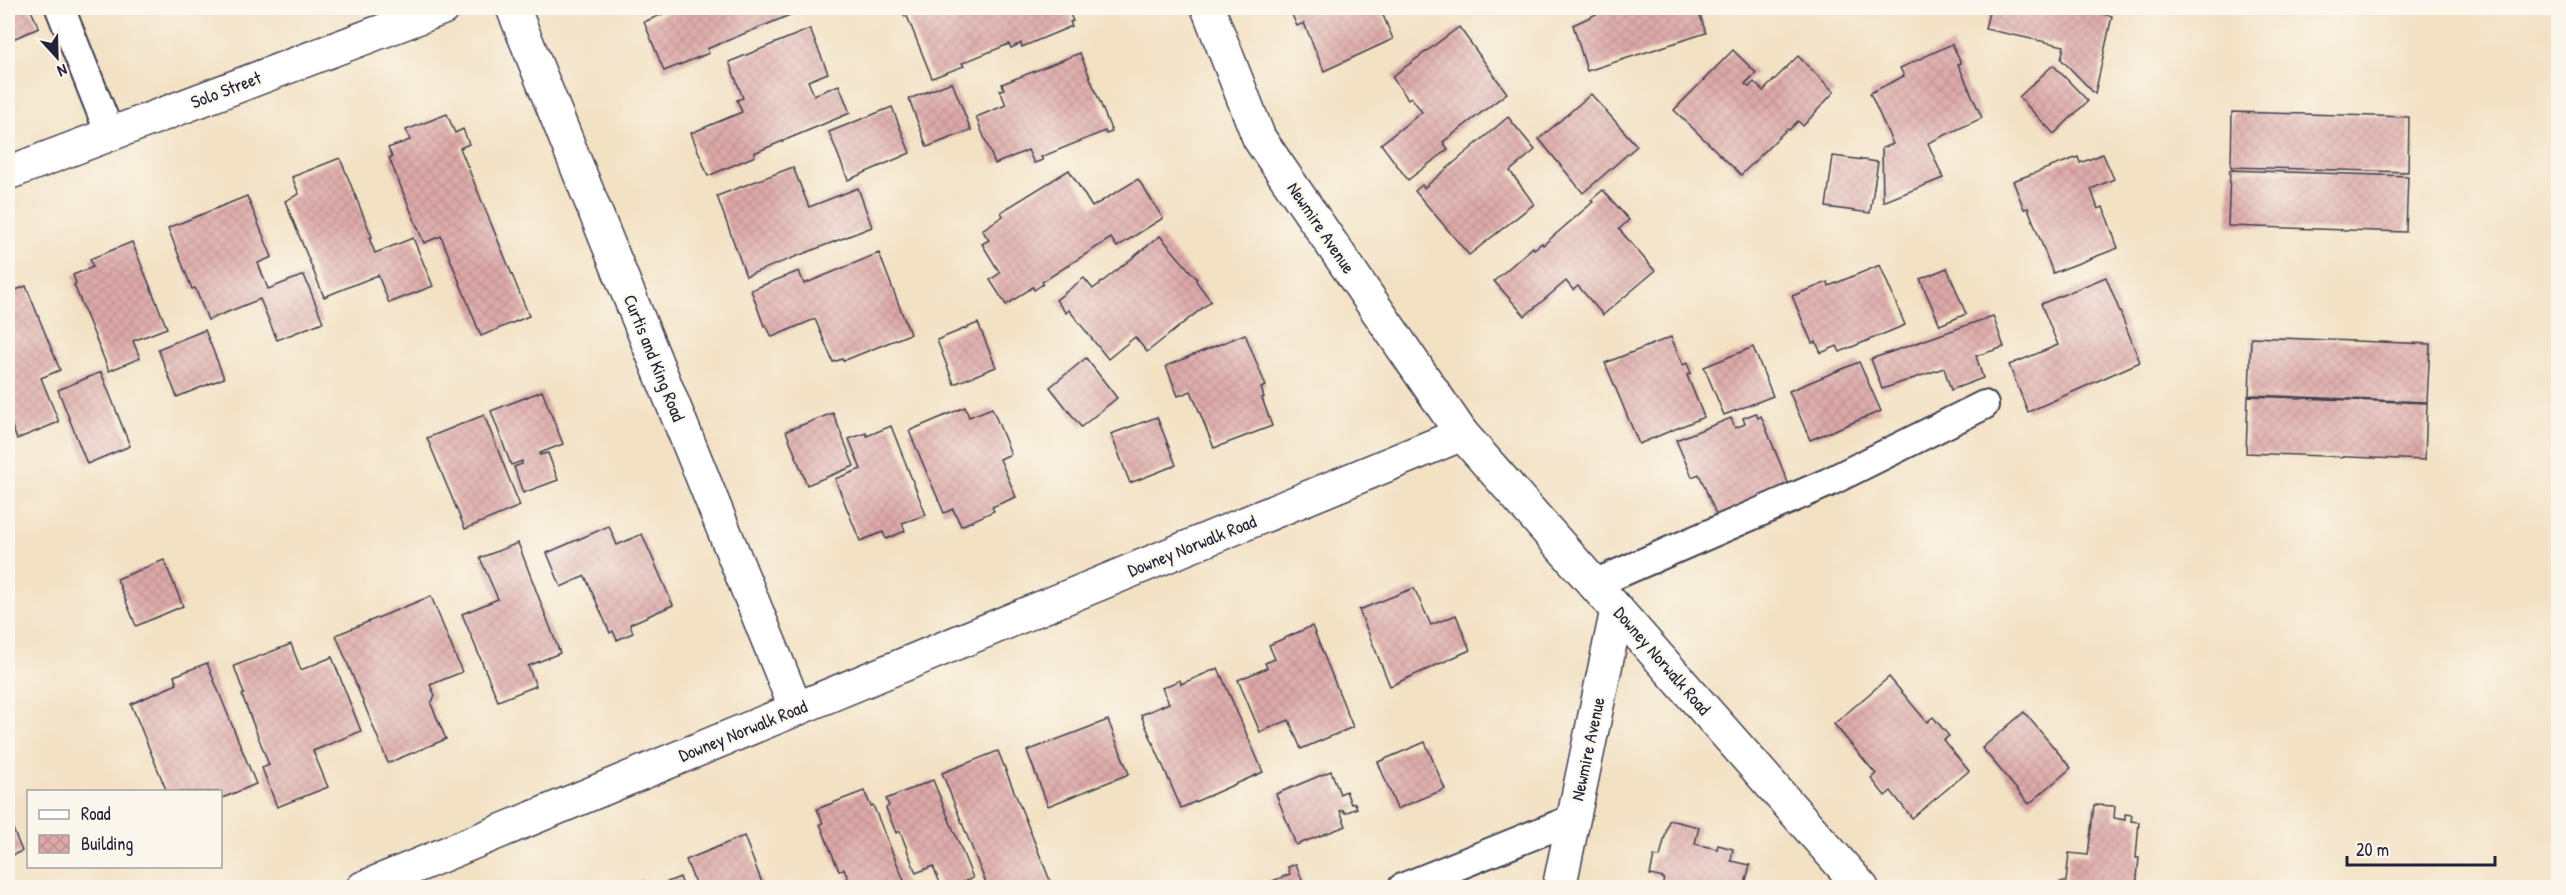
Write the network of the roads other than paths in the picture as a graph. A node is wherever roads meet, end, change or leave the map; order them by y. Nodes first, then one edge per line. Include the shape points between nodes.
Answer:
1 (60, 8) edge
2 (444, 8) edge
3 (513, 8) edge
4 (1208, 8) edge
5 (110, 134) junction
6 (8, 173) edge
7 (1984, 405) dead end
8 (1462, 434) junction
9 (1594, 584) junction
10 (1617, 610) junction
11 (796, 709) junction
12 (1573, 819) junction
13 (363, 888) edge
14 (1402, 888) edge
15 (1558, 888) edge
16 (1862, 888) edge

1 - 5 lane
2 - 5 street, Solo Street
3 - 11 street, Curtis and King Road
4 - 8 street, Newmire Avenue via 1259,138
5 - 6 street, Solo Street
7 - 9 lane via 1827,483
8 - 9 street, Downey Norwalk Road
8 - 11 street, Downey Norwalk Road
9 - 10 street, Downey Norwalk Road
10 - 12 street, Newmire Avenue
10 - 16 street, Downey Norwalk Road
11 - 13 street, Downey Norwalk Road
12 - 14 lane
12 - 15 street, Newmire Avenue

